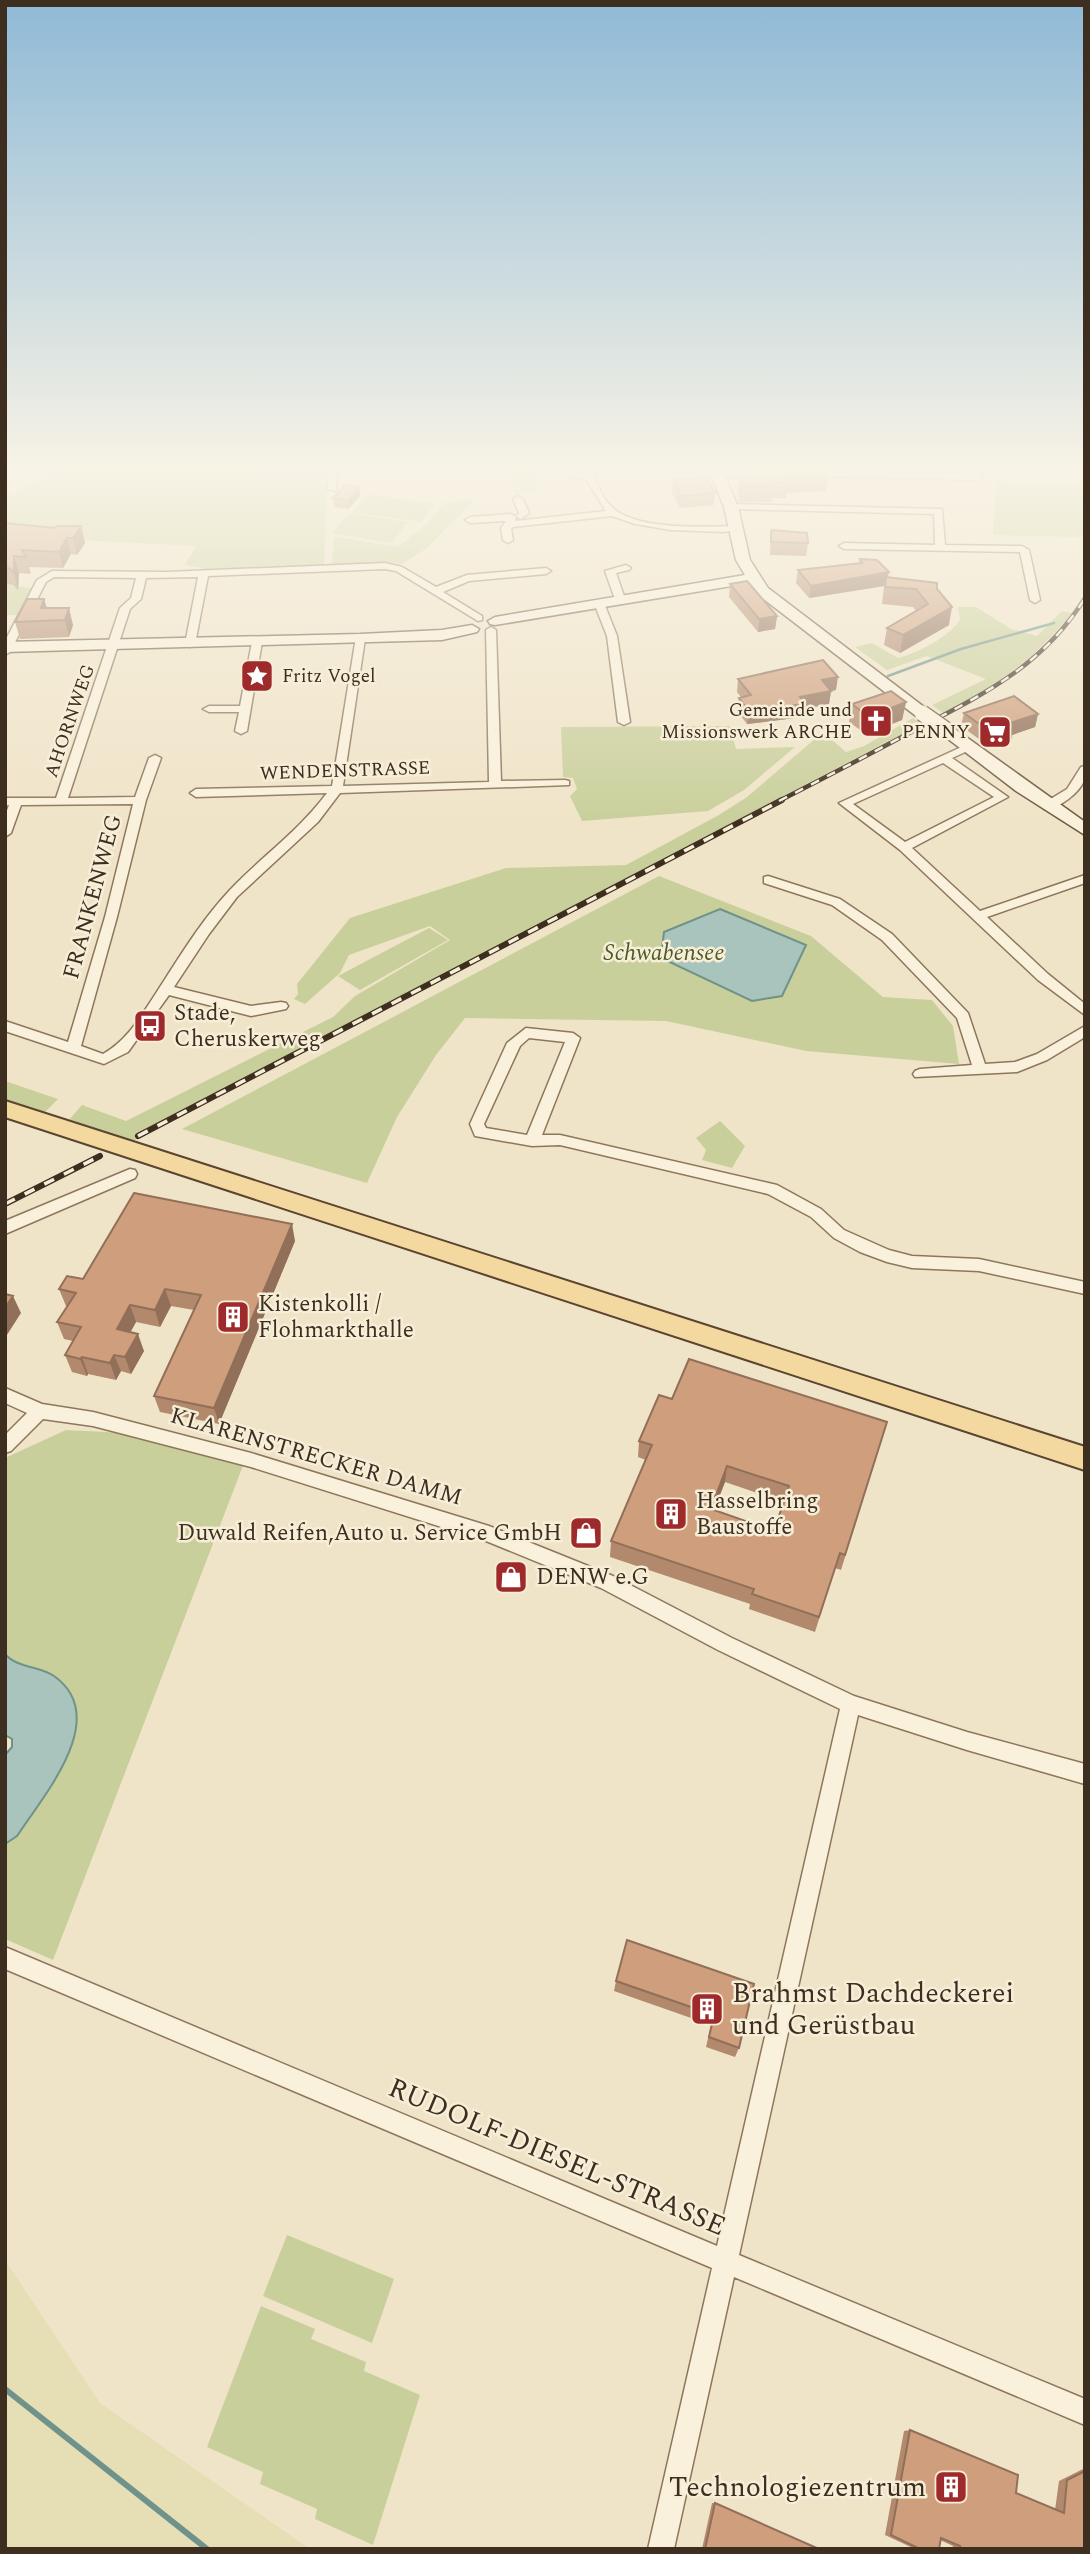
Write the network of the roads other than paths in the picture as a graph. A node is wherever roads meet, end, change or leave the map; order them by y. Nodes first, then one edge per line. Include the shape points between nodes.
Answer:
1 (39, 586) edge
2 (139, 586) edge
3 (201, 586) edge
4 (428, 586) edge
5 (447, 586) edge
6 (615, 586) edge
7 (701, 586) edge
8 (760, 586) edge
9 (1033, 586) edge
10 (436, 591) junction
11 (620, 599) junction
12 (1035, 600) dead end
13 (599, 603) junction
14 (475, 623) junction
15 (493, 626) junction
16 (360, 639) junction
17 (257, 642) junction
18 (190, 644) junction
19 (114, 646) junction
20 (6, 648) edge
21 (209, 709) dead end
22 (244, 709) junction
23 (624, 722) dead end
24 (241, 731) dead end
25 (968, 747) junction
26 (155, 758) dead end
27 (944, 758) junction
28 (1085, 769) edge
29 (495, 783) junction
30 (565, 783) dead end
31 (337, 788) junction
32 (196, 793) dead end
33 (140, 800) junction
34 (61, 801) junction
35 (10, 802) edge
36 (1048, 806) junction
37 (1085, 830) edge
38 (5, 833) edge
39 (904, 847) junction
40 (1085, 879) edge
41 (768, 880) dead end
42 (980, 915) junction
43 (166, 990) junction
44 (281, 1006) dead end
45 (1085, 1011) edge
46 (5, 1026) edge
47 (1085, 1031) edge
48 (74, 1047) junction
49 (980, 1070) junction
50 (920, 1074) dead end
51 (5, 1109) edge
52 (532, 1142) junction
53 (130, 1174) dead end
54 (5, 1228) edge
55 (1085, 1288) edge
56 (5, 1395) edge
57 (40, 1411) junction
58 (5, 1446) edge
59 (1085, 1459) edge
60 (851, 1703) junction
61 (1085, 1773) edge
62 (5, 1958) edge
63 (725, 2260) junction
64 (1085, 2412) edge
65 (661, 2549) edge

1 - 20 street
2 - 19 street, AHORNWEG via 136,599 125,608
3 - 18 street
4 - 10 street
5 - 10 street
6 - 11 street
7 - 11 street
8 - 25 main road, bridge via 776,604
9 - 12 street
10 - 14 street
11 - 13 street
13 - 15 street
13 - 23 street via 612,636
14 - 15 main road
14 - 16 main road via 442,635
15 - 29 street
16 - 17 street
16 - 31 street
17 - 18 street
17 - 22 street
18 - 19 street
19 - 20 street
19 - 34 street, AHORNWEG
21 - 22 street
22 - 24 street
25 - 27 street
25 - 36 main road
26 - 33 street, FRANKENWEG
27 - 39 street via 1002,797
27 - 39 street via 845,803
28 - 36 street via 1071,791
29 - 30 street, WENDENSTRASSE
29 - 31 street, WENDENSTRASSE
31 - 32 street, WENDENSTRASSE
31 - 43 street via 314,819 233,894
33 - 34 street
33 - 48 street, FRANKENWEG
34 - 35 street
35 - 38 street
36 - 37 main road
39 - 42 street
40 - 42 street
41 - 49 street via 836,902 887,937 963,1016
42 - 45 street
43 - 44 street via 251,1011
43 - 48 street via 123,1049 104,1059
46 - 48 street
47 - 49 street via 1017,1067
49 - 50 street
51 - 59 main road
52 - 52 street via 573,1038 526,1033 514,1043 477,1124 480,1132
52 - 55 street via 560,1140 772,1189 816,1213 839,1234 887,1256 912,1262 979,1265
53 - 54 street
56 - 57 street, KLARENSTRECKER DAMM
57 - 58 street
57 - 60 street, KLARENSTRECKER DAMM via 93,1419 251,1460 489,1534 607,1582
60 - 61 street, KLARENSTRECKER DAMM
60 - 63 street
62 - 63 street, RUDOLF-DIESEL-STRASSE
63 - 64 street, RUDOLF-DIESEL-STRASSE
63 - 65 street

